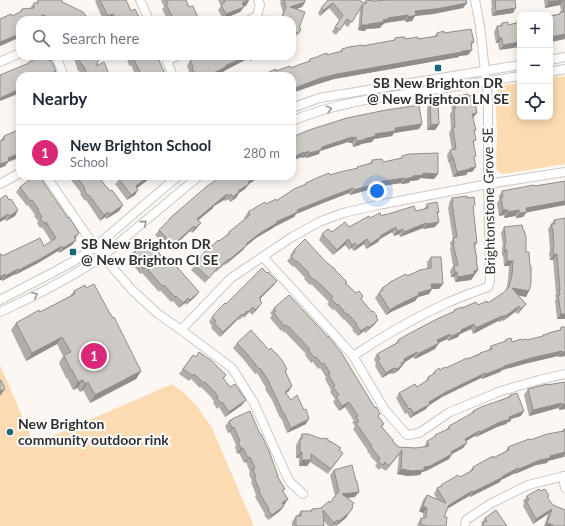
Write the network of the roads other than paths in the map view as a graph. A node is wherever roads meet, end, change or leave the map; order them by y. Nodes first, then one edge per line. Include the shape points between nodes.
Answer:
1 (140, 0) edge
2 (258, 0) edge
3 (475, 0) edge
4 (147, 16) edge
5 (257, 16) edge
6 (16, 55) edge
7 (565, 57) edge
8 (553, 59) edge
9 (58, 60) edge
10 (167, 60) edge
11 (0, 62) edge
12 (517, 65) edge
13 (485, 70) junction
14 (565, 70) edge
15 (62, 72) edge
16 (171, 72) edge
17 (553, 72) edge
18 (517, 77) edge
19 (487, 82) junction
20 (296, 107) edge
21 (296, 120) edge
22 (565, 172) edge
23 (16, 175) edge
24 (49, 180) edge
25 (173, 180) edge
26 (194, 180) edge
27 (0, 184) edge
28 (488, 184) junction
29 (95, 247) junction
30 (103, 256) junction
31 (263, 257) junction
32 (0, 300) edge
33 (0, 312) edge
34 (181, 330) junction
35 (352, 356) junction
36 (565, 374) edge
37 (564, 476) edge
38 (565, 488) edge
39 (303, 494) dead end
40 (465, 526) edge

1 - 4 street
2 - 5 street via 260,5
3 - 13 street, Brightonstone Grove SE
6 - 11 street
7 - 8 street
9 - 15 street
10 - 16 street
12 - 13 street
13 - 19 street, Brightonstone Grove SE
13 - 20 street via 319,98
14 - 17 street
18 - 19 street
21 -> 19 street via 357,102
19 - 28 street, Brightonstone Grove SE
22 - 28 street
23 - 27 street
24 - 29 street
25 - 29 street
30 -> 26 street
28 - 31 street via 343,212 292,237
28 - 35 street, Brightonstone Grove SE via 488,287 448,302 406,323
29 - 30 street
29 - 32 street
33 -> 30 street via 87,267
30 - 34 street via 131,289 157,313
31 - 34 street via 231,278
31 - 35 street
34 - 39 street via 232,368 254,403 289,481
35 - 36 street via 385,410 408,435 419,433 450,412 501,391
37 - 38 street
37 - 40 street via 528,485 490,504 466,520

